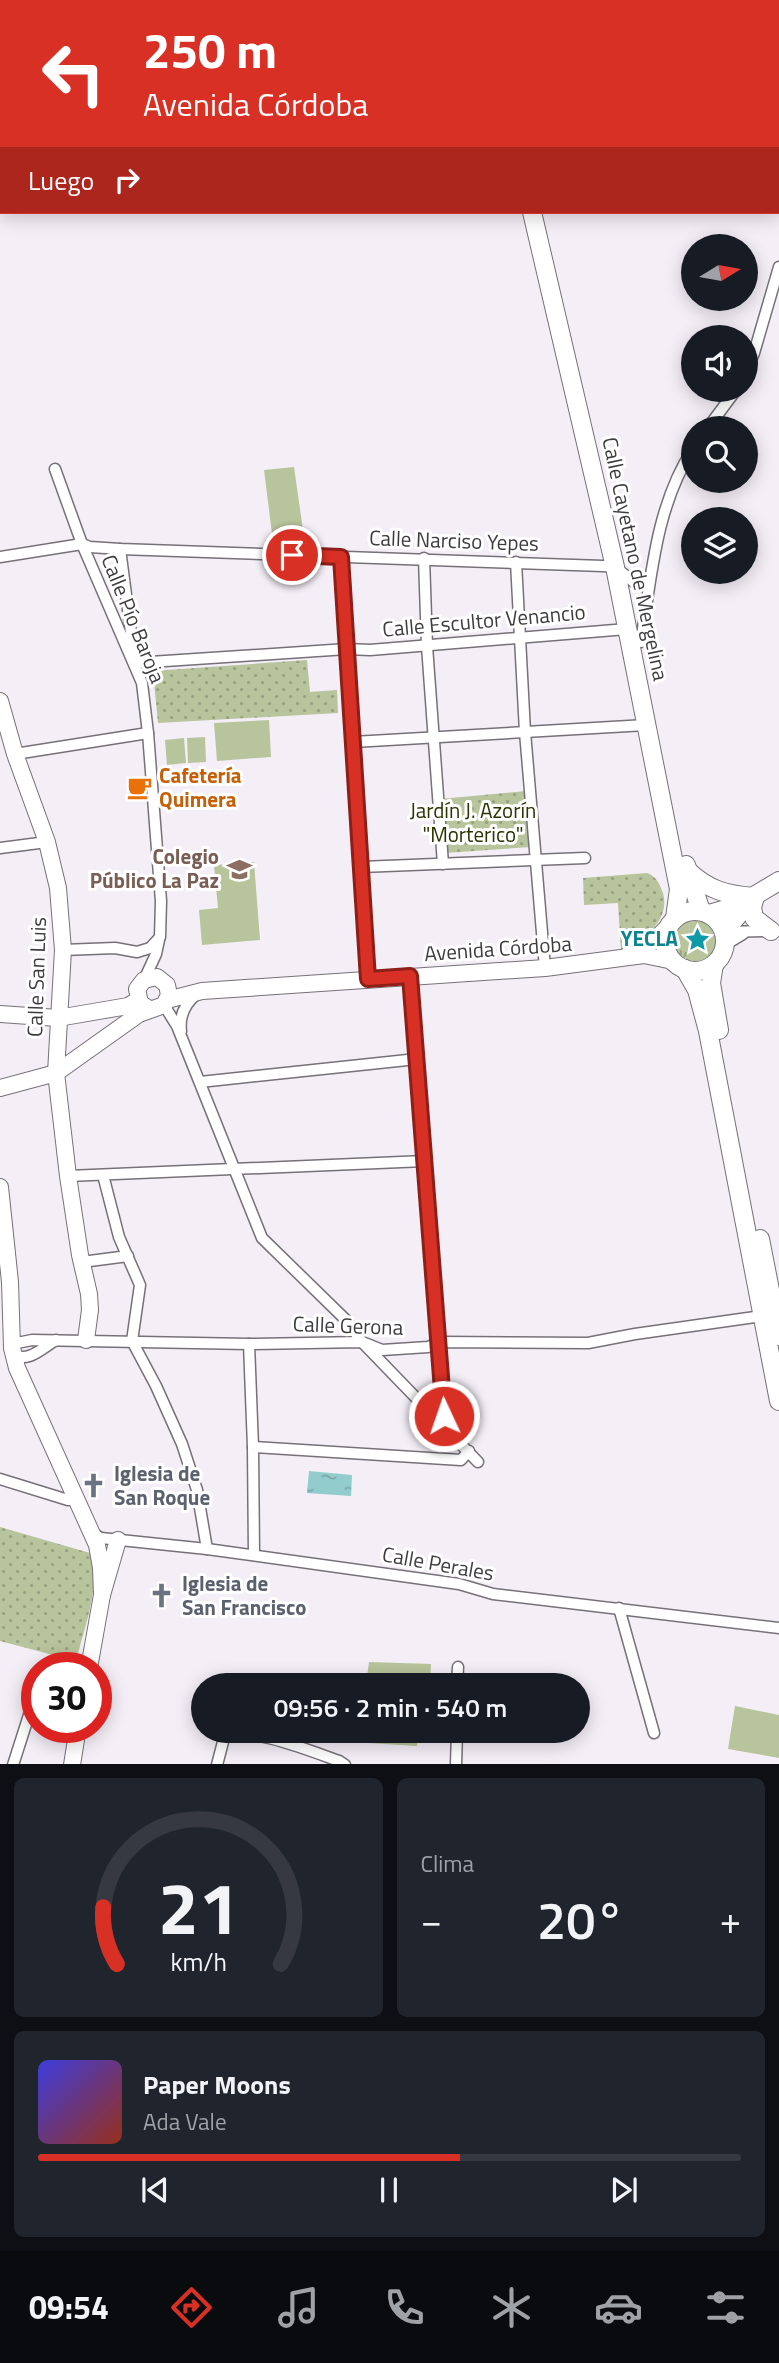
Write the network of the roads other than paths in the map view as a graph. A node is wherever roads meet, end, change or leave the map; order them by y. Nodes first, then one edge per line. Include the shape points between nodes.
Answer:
1 (532, 214) edge
2 (542, 214) edge
3 (779, 267) edge
4 (758, 340) edge
5 (729, 402) edge
6 (717, 416) edge
7 (54, 469) dead end
8 (681, 471) edge
9 (82, 544) junction
10 (121, 549) junction
11 (0, 557) edge
12 (341, 557) junction
13 (424, 558) junction
14 (516, 562) junction
15 (622, 573) junction
16 (649, 577) junction
17 (627, 629) junction
18 (519, 638) junction
19 (641, 642) junction
20 (426, 646) junction
21 (347, 649) junction
22 (135, 663) junction
23 (1, 706) edge
24 (646, 725) junction
25 (525, 732) junction
26 (148, 733) junction
27 (433, 738) junction
28 (353, 742) junction
29 (15, 754) junction
30 (47, 842) junction
31 (0, 848) edge
32 (585, 858) dead end
33 (536, 860) junction
34 (443, 864) junction
35 (362, 867) junction
36 (687, 870) junction
37 (779, 881) edge
38 (755, 897) junction
39 (705, 913) junction
40 (672, 921) junction
41 (775, 931) edge
42 (724, 936) junction
43 (160, 937) junction
44 (63, 950) junction
45 (131, 952) junction
46 (624, 957) junction
47 (714, 964) junction
48 (679, 965) junction
49 (545, 968) junction
50 (410, 976) junction
51 (148, 977) junction
52 (368, 979) junction
53 (197, 991) junction
54 (157, 1000) junction
55 (0, 1014) edge
56 (58, 1018) junction
57 (713, 1029) junction
58 (184, 1044) junction
59 (417, 1059) junction
60 (56, 1073) junction
61 (200, 1082) junction
62 (0, 1088) edge
63 (425, 1161) junction
64 (234, 1169) junction
65 (103, 1175) junction
66 (68, 1176) junction
67 (0, 1187) edge
68 (128, 1256) junction
69 (82, 1262) junction
70 (772, 1314) edge
71 (779, 1336) edge
72 (56, 1340) junction
73 (86, 1340) junction
74 (9, 1341) edge
75 (132, 1341) junction
76 (362, 1342) junction
77 (440, 1342) junction
78 (249, 1344) junction
79 (779, 1401) edge
80 (439, 1422) junction
81 (253, 1447) junction
82 (469, 1451) junction
83 (478, 1462) dead end
84 (0, 1479) edge
85 (74, 1496) junction
86 (92, 1533) junction
87 (118, 1540) junction
88 (207, 1549) junction
89 (254, 1555) junction
90 (102, 1595) junction
91 (619, 1608) junction
92 (779, 1629) edge
93 (92, 1652) edge
94 (458, 1667) dead end
95 (458, 1673) edge
96 (654, 1733) dead end
97 (21, 1740) edge
98 (75, 1743) edge
99 (457, 1743) edge
100 (13, 1764) edge
101 (72, 1764) edge
102 (217, 1764) edge
103 (344, 1764) edge
104 (456, 1764) edge

1 - 15 main road, Calle Cayetano de Mergelina
2 - 15 main road, Calle Cayetano de Mergelina via 590,407
3 - 4 street
5 - 6 street
7 - 9 street, Calle Pío Baroja
8 - 16 street
9 - 10 street, Calle Narciso Yepes
9 - 11 street, Calle Narciso Yepes
9 - 22 street, Calle Pío Baroja
10 - 12 street, Calle Narciso Yepes
10 - 22 street
12 - 13 street, Calle Narciso Yepes
12 - 21 street
13 - 14 street, Calle Narciso Yepes
13 - 20 street
14 - 15 street, Calle Narciso Yepes
14 - 18 street
15 - 16 street, Calle Narciso Yepes via 640,583
15 - 17 main road, Calle Cayetano de Mergelina
15 - 19 main road, Calle Cayetano de Mergelina
16 - 19 street
17 - 18 street, Calle Escultor Venancio
17 - 24 main road, Calle Cayetano de Mergelina
18 - 20 street, Calle Escultor Venancio
18 - 25 street
19 - 36 main road, Calle Cayetano de Mergelina
20 - 21 street, Calle Escultor Venancio
20 - 27 street
21 - 22 street, Calle Escultor Venancio
21 - 28 street
22 - 26 street, Calle Pío Baroja
23 - 29 main road, Calle San Luis
24 - 25 street
24 - 40 main road, Calle Cayetano de Mergelina via 679,889
25 - 27 street
25 - 33 street
26 - 29 street
26 - 43 street, Calle Pío Baroja
27 - 28 street
27 - 34 street
28 - 35 street
29 - 30 main road, Calle San Luis
30 - 31 street
30 - 44 main road, Calle San Luis via 58,888
32 - 33 street
33 - 34 street
33 - 49 street
34 - 35 street
35 - 52 street
36 - 38 main road via 717,892
36 - 39 main road, Calle Cayetano de Mergelina
37 - 38 main road
38 - 39 main road via 726,910
38 - 41 main road via 754,918
38 - 42 main road
39 - 40 main road via 692,911
39 - 42 main road via 720,924
40 - 46 main road via 654,940
40 - 48 main road via 665,945
41 - 42 street
42 - 47 main road
43 - 45 street via 150,948
43 - 51 street, Calle Pío Baroja
44 - 45 street via 115,948
44 - 56 main road, Calle San Luis
45 - 51 street
46 - 48 main road via 654,956
46 - 49 main road, Avenida Córdoba
47 - 48 main road via 700,970
47 - 57 main road
48 - 57 main road via 698,990
49 - 50 main road, Avenida Córdoba
50 - 52 main road, Avenida Córdoba
50 - 59 street
51 - 54 main road via 160,979
51 - 54 main road via 137,989
52 - 53 main road, Avenida Córdoba
53 - 54 main road, Avenida Córdoba
53 - 58 street via 180,1024
54 - 56 main road
54 - 58 street via 170,1012
54 - 60 main road
55 - 56 main road
56 - 60 main road, Calle San Luis
57 - 70 main road
58 - 61 street
59 - 61 street
59 - 63 street
60 - 62 main road
60 - 66 main road, Calle San Luis
61 - 64 street
63 - 64 street
63 - 77 street
64 - 65 street
64 - 76 street via 262,1238 347,1321
65 - 66 street
65 - 68 street
66 - 69 main road, Calle San Luis
67 - 74 main road via 10,1282
68 - 69 street
68 - 75 street via 140,1291
69 - 73 main road, Calle San Luis via 90,1302
70 - 71 main road
70 - 77 street, Calle Gerona via 588,1343
70 - 79 main road
72 - 73 street, Calle Gerona
72 - 74 street, Calle Gerona
72 - 74 street, Calle Gerona via 21,1358
73 - 75 street, Calle Gerona
74 - 85 main road via 24,1387
75 - 78 street, Calle Gerona
75 - 88 street via 182,1444 197,1490
76 - 77 street, Calle Gerona via 382,1350
76 - 78 street, Calle Gerona
76 - 80 street
77 - 80 street via 444,1416
78 - 81 street
80 - 82 street
81 - 82 street via 461,1460
81 - 89 street
82 - 83 street
84 - 85 street via 68,1500
85 - 86 main road
86 - 87 street, Calle Perales
86 - 90 main road via 100,1554
87 - 88 street, Calle Perales
87 - 90 main road
88 - 89 street, Calle Perales
89 - 91 street, Calle Perales via 459,1584 493,1594
90 - 93 main road
91 - 92 street, Calle Perales
91 - 96 street
94 - 95 street
97 - 100 street
98 - 101 main road
99 - 104 street
102 - 103 street via 224,1738 236,1732

